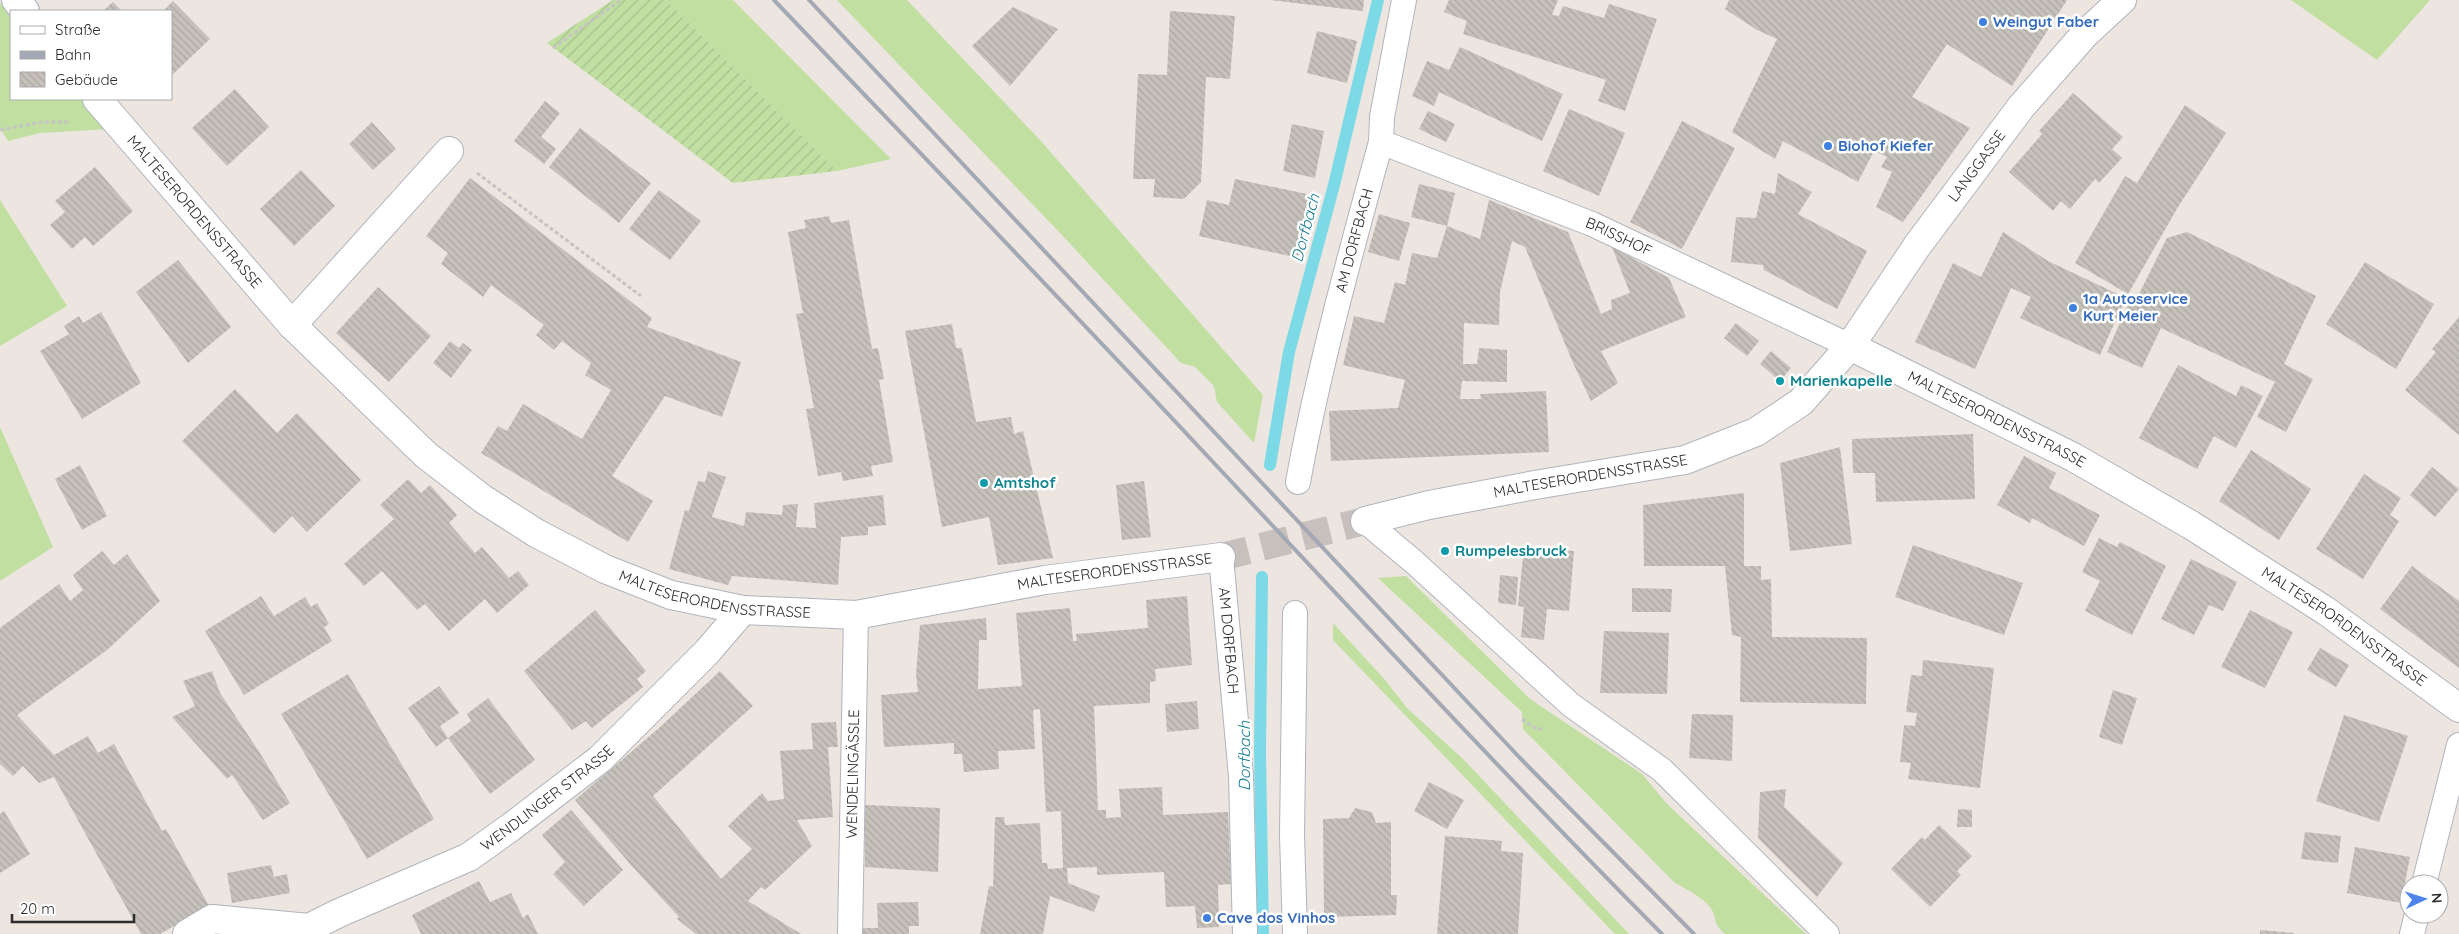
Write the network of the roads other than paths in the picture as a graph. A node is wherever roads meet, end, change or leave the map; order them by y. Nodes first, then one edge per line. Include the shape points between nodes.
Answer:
1 (16, 0) edge
2 (1404, 0) edge
3 (2122, 0) edge
4 (24, 10) edge
5 (98, 100) edge
6 (1381, 142) junction
7 (449, 151) road end
8 (292, 324) junction
9 (1850, 346) junction
10 (1298, 482) dead end
11 (1365, 521) joint
12 (1222, 557) joint
13 (743, 610) junction
14 (1294, 613) dead end
15 (856, 614) junction
16 (2459, 708) edge
17 (2459, 744) edge
18 (2426, 874) edge
19 (306, 931) edge
20 (187, 934) edge
21 (850, 934) edge
22 (1245, 934) edge
23 (1295, 934) edge
24 (1827, 934) edge

1 - 4 street
2 - 6 lane, AM DORFBACH via 1382,117
3 - 9 street, LANGGASSE via 2085,34 2021,107 1917,246
5 - 8 street, MALTESERORDENSSTRASSE
6 - 9 lane, BRISSHOF via 1592,224
6 - 10 lane, AM DORFBACH via 1337,302
7 - 8 street
8 - 13 street, MALTESERORDENSSTRASSE via 426,455 483,499 536,533 605,569 671,595
9 - 11 street, MALTESERORDENSSTRASSE via 1801,402 1756,432 1685,460 1429,505
9 - 16 street, MALTESERORDENSSTRASSE via 2072,457 2191,525 2326,610
11 - 24 lane via 1571,705 1662,770
12 - 15 street, MALTESERORDENSSTRASSE via 1045,580
12 - 22 lane, AM DORFBACH via 1241,776
13 - 15 street, MALTESERORDENSSTRASSE
13 - 19 street, WENDLINGER STRASSE via 707,652 600,759 511,827 468,857
14 - 23 lane via 1292,835
15 - 21 lane, WENDELINGÄSSLE
17 - 18 lane
19 - 20 street, WENDLINGER STRASSE via 212,919

